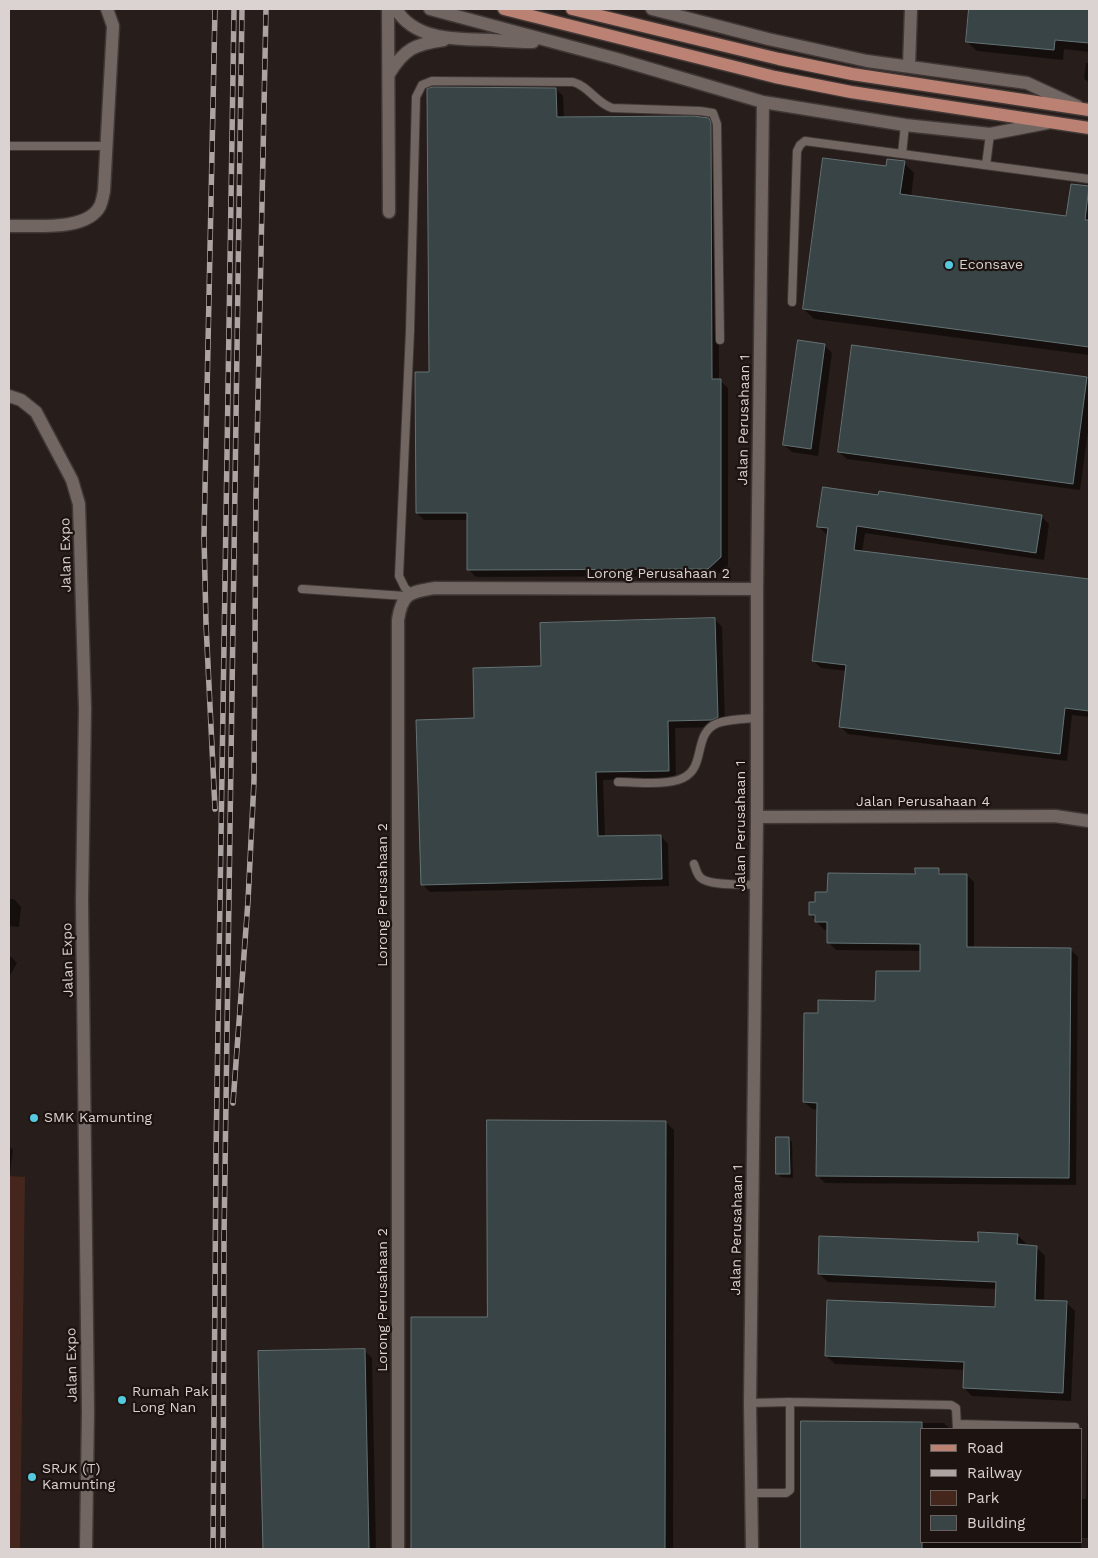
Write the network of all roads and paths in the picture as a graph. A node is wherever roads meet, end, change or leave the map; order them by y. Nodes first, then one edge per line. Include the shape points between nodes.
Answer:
1 (108, 9) edge
2 (388, 9) edge
3 (396, 9) edge
4 (430, 9) edge
5 (504, 9) edge
6 (572, 9) edge
7 (652, 9) edge
8 (911, 9) edge
9 (451, 39) junction
10 (561, 44) junction
11 (909, 66) junction
12 (389, 74) junction
13 (763, 102) junction
14 (1086, 109) edge
15 (1050, 122) junction
16 (905, 125) junction
17 (1089, 128) edge
18 (990, 134) junction
19 (9, 146) edge
20 (107, 146) junction
21 (902, 154) junction
22 (986, 165) junction
23 (1089, 179) edge
24 (389, 212) dead end
25 (9, 226) edge
26 (792, 302) dead end
27 (720, 340) dead end
28 (9, 396) edge
29 (302, 589) dead end
30 (757, 589) junction
31 (408, 594) junction
32 (757, 718) junction
33 (618, 782) dead end
34 (757, 816) junction
35 (1089, 821) edge
36 (694, 864) dead end
37 (756, 885) junction
38 (790, 1402) junction
39 (750, 1403) junction
40 (957, 1427) edge
41 (1075, 1428) dead end
42 (752, 1493) junction
43 (86, 1549) edge
44 (398, 1549) edge
45 (752, 1549) edge

1 - 20 street via 113,26
2 - 12 street
3 - 9 street via 414,27
4 - 10 street
5 - 15 main road via 775,77 851,92
6 - 14 main road via 852,74
7 - 11 street via 867,61
8 - 11 street
9 - 10 street
9 - 12 street via 418,44 405,52
10 - 13 street
11 - 14 street via 1028,83
12 - 24 street
13 - 16 street
13 - 30 street, Jalan Perusahaan 1
15 - 17 main road
15 - 18 street
16 - 18 street
16 - 21 lane
18 - 22 lane
19 - 20 lane
20 - 25 street via 104,191 100,207 89,219 68,225
21 - 22 lane
21 - 26 lane via 805,141 800,145 796,151
22 - 23 lane
27 - 31 lane via 717,124 713,114 700,110 612,108 574,82 432,81 422,85 416,97 399,576
28 - 43 street, Jalan Expo via 21,400 36,412 72,480 80,504 85,709 82,900 88,1411
29 - 31 lane
30 - 31 street, Lorong Perusahaan 2 via 435,588
30 - 32 street, Jalan Perusahaan 1
31 - 44 street, Lorong Perusahaan 2 via 400,607 398,620
32 - 33 lane via 723,722 705,732 693,772 683,779
32 - 34 street, Jalan Perusahaan 1
34 - 35 street, Jalan Perusahaan 4 via 1055,816
34 - 37 street, Jalan Perusahaan 1
36 - 37 lane via 702,879 711,883
37 - 39 street, Jalan Perusahaan 1
38 - 39 lane
38 - 40 lane via 951,1405 956,1408
38 - 42 lane via 790,1490 786,1493
39 - 42 street, Jalan Perusahaan 1
40 - 41 lane
42 - 45 street, Jalan Perusahaan 1

